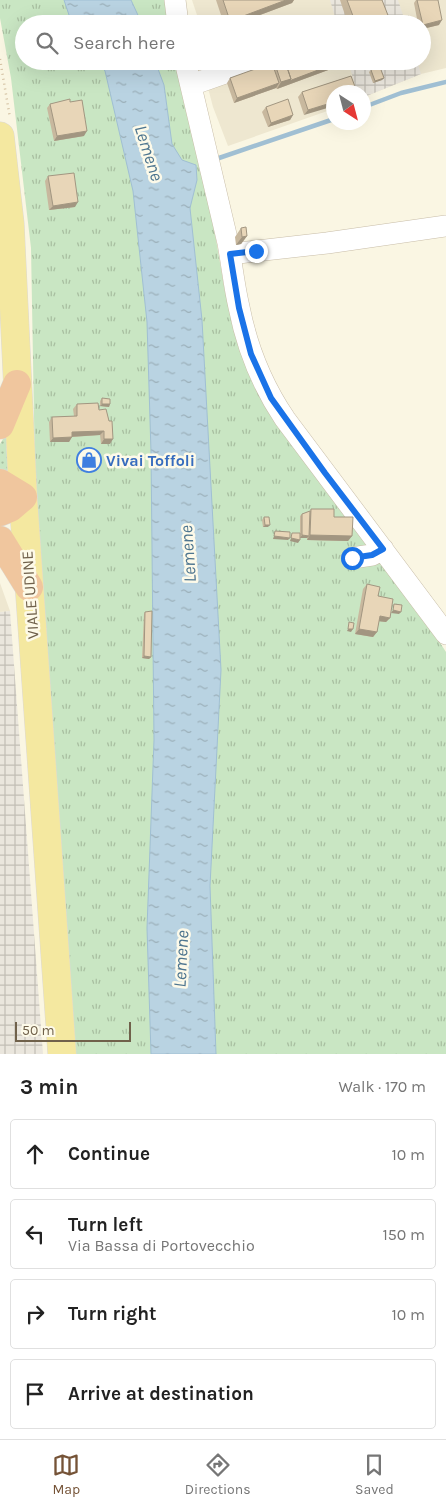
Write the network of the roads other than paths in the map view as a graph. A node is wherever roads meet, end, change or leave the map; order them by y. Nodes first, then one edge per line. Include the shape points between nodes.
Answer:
1 (175, 0) edge
2 (177, 15) edge
3 (187, 70) edge
4 (234, 70) edge
5 (191, 85) junction
6 (0, 136) edge
7 (446, 226) edge
8 (230, 254) junction
9 (17, 384) junction
10 (0, 425) edge
11 (0, 483) edge
12 (23, 497) junction
13 (0, 512) edge
14 (0, 540) edge
15 (383, 549) junction
16 (352, 558) dead end
17 (29, 587) junction
18 (446, 634) edge
19 (62, 1054) edge

1 - 2 street
3 - 5 street
4 - 5 street
5 - 8 street
6 - 9 main road, VIALE UDINE via 10,224
7 - 8 street
8 - 15 street via 251,354 271,398
9 - 10 highway
9 - 12 main road, VIALE UDINE
11 - 12 highway
12 - 13 highway
12 - 17 main road, VIALE UDINE
14 - 17 highway
15 - 16 street via 372,555
15 - 18 street
17 - 19 main road, VIALE UDINE

